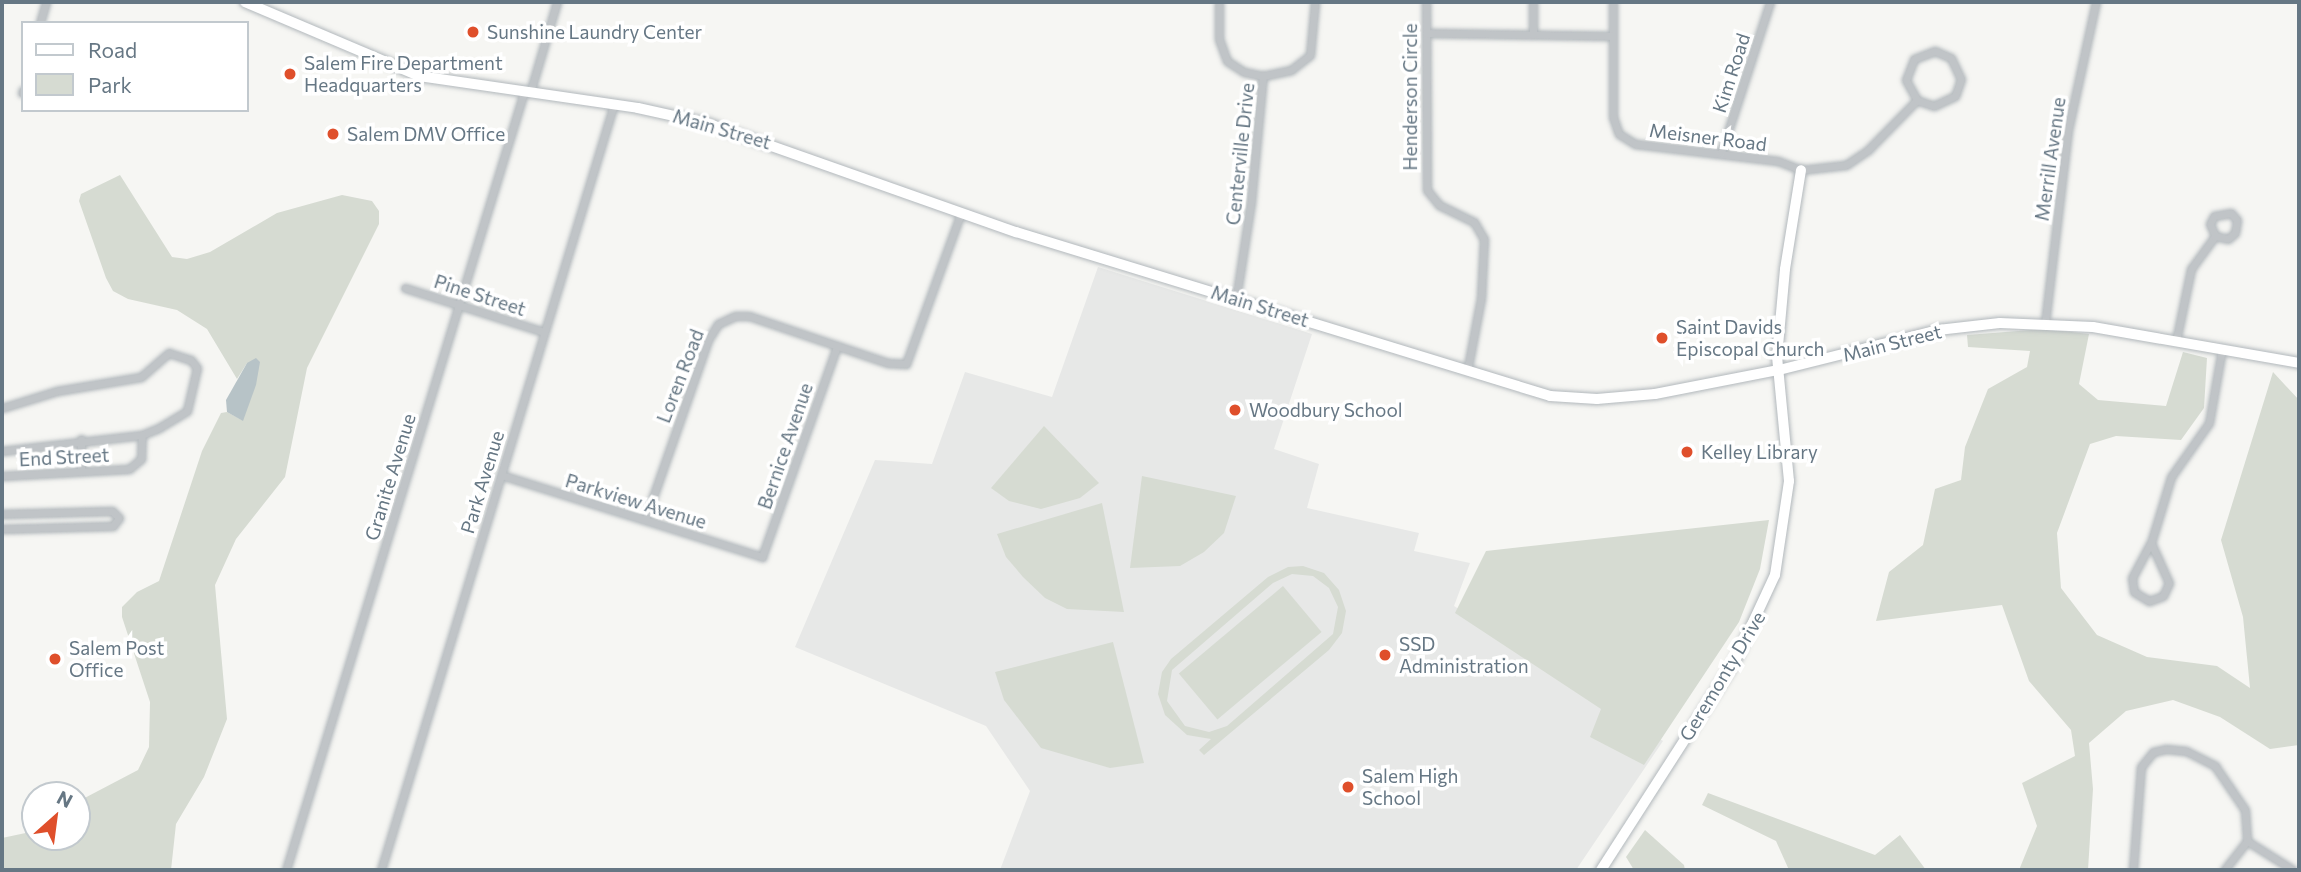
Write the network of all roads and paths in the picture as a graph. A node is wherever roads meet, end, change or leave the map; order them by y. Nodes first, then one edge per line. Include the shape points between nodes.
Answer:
1 (46, 2) edge
2 (245, 2) edge
3 (557, 2) edge
4 (1219, 2) edge
5 (1315, 2) edge
6 (1426, 2) edge
7 (1533, 2) edge
8 (1613, 2) edge
9 (1770, 2) edge
10 (2096, 2) edge
11 (41, 21) edge
12 (1426, 33) junction
13 (1533, 34) junction
14 (1613, 36) junction
15 (1263, 76) junction
16 (527, 92) junction
17 (1917, 100) junction
18 (614, 104) junction
19 (1721, 153) junction
20 (1801, 170) junction
21 (961, 213) junction
22 (2215, 236) dead end
23 (405, 288) dead end
24 (1236, 299) junction
25 (459, 305) junction
26 (2045, 323) junction
27 (544, 332) junction
28 (2176, 341) junction
29 (837, 346) junction
30 (2222, 349) junction
31 (2299, 363) edge
32 (1779, 370) junction
33 (1467, 372) junction
34 (2, 408) edge
35 (142, 435) junction
36 (81, 439) junction
37 (2, 451) edge
38 (81, 471) junction
39 (501, 475) junction
40 (2, 476) edge
41 (2, 514) edge
42 (645, 520) junction
43 (2, 529) edge
44 (2151, 543) junction
45 (762, 556) joint
46 (2247, 841) junction
47 (286, 870) edge
48 (381, 870) edge
49 (1601, 870) edge
50 (2133, 870) edge
51 (2224, 870) edge
52 (2293, 870) edge

1 - 11 street
2 - 16 main road, Main Street via 410,73
3 - 16 street, Granite Avenue
4 - 15 street via 1219,39 1227,61 1244,72
5 - 15 street, Centerville Drive via 1310,55 1291,70
6 - 12 street, Henderson Circle
7 - 13 street
8 - 14 street, Meisner Road
9 - 19 street, Kim Road
10 - 26 street, Merrill Avenue via 2068,130
12 - 13 street
12 - 33 street, Henderson Circle via 1427,190 1439,205 1474,222 1484,239 1481,298
13 - 14 street
14 - 19 street, Meisner Road via 1613,117 1619,134 1648,146
15 - 24 street, Centerville Drive
16 - 18 main road, Main Street
16 - 25 street, Granite Avenue
17 - 17 street via 1906,80 1914,59 1936,51 1951,58 1961,79 1955,96 1940,105
17 - 20 street via 1861,157 1837,168
18 - 21 main road, Main Street via 730,130
18 - 27 street, Park Avenue
19 - 20 street, Meisner Road via 1778,161
20 - 32 main road, Geremonty Drive via 1785,269
21 - 24 main road, Main Street
21 - 29 street via 908,363 893,365
22 - 28 street via 2191,269
23 - 25 street, Pine Street
24 - 33 main road, Main Street
25 - 27 street, Pine Street
25 - 47 street, Granite Avenue
26 - 28 main road, Main Street
26 - 32 main road, Main Street via 1938,330
27 - 39 street, Park Avenue
28 - 30 main road, Main Street
29 - 42 street, Loren Road via 749,316 718,324 708,340
29 - 45 street, Bernice Avenue
30 - 31 main road, Main Street
30 - 44 street via 2214,411 2171,477
32 - 33 main road, Main Street via 1655,394 1597,399 1550,396
32 - 49 main road, Geremonty Drive via 1787,432 1788,500 1780,556 1766,601 1728,673
34 - 35 street via 57,391 141,377 169,353 191,359 197,374 187,411
35 - 36 street
35 - 38 street, End Street via 141,459 135,467
36 - 37 street
36 - 38 street
38 - 40 street, End Street
39 - 42 street, Parkview Avenue
39 - 48 street, Park Avenue
41 - 43 street via 113,511 119,518 113,526
42 - 45 street, Parkview Avenue
44 - 44 street via 2169,583 2163,596 2149,601 2136,595 2131,582
46 - 50 street via 2245,810 2215,766 2186,751 2158,750 2147,756 2141,767
46 - 51 street
46 - 52 street

